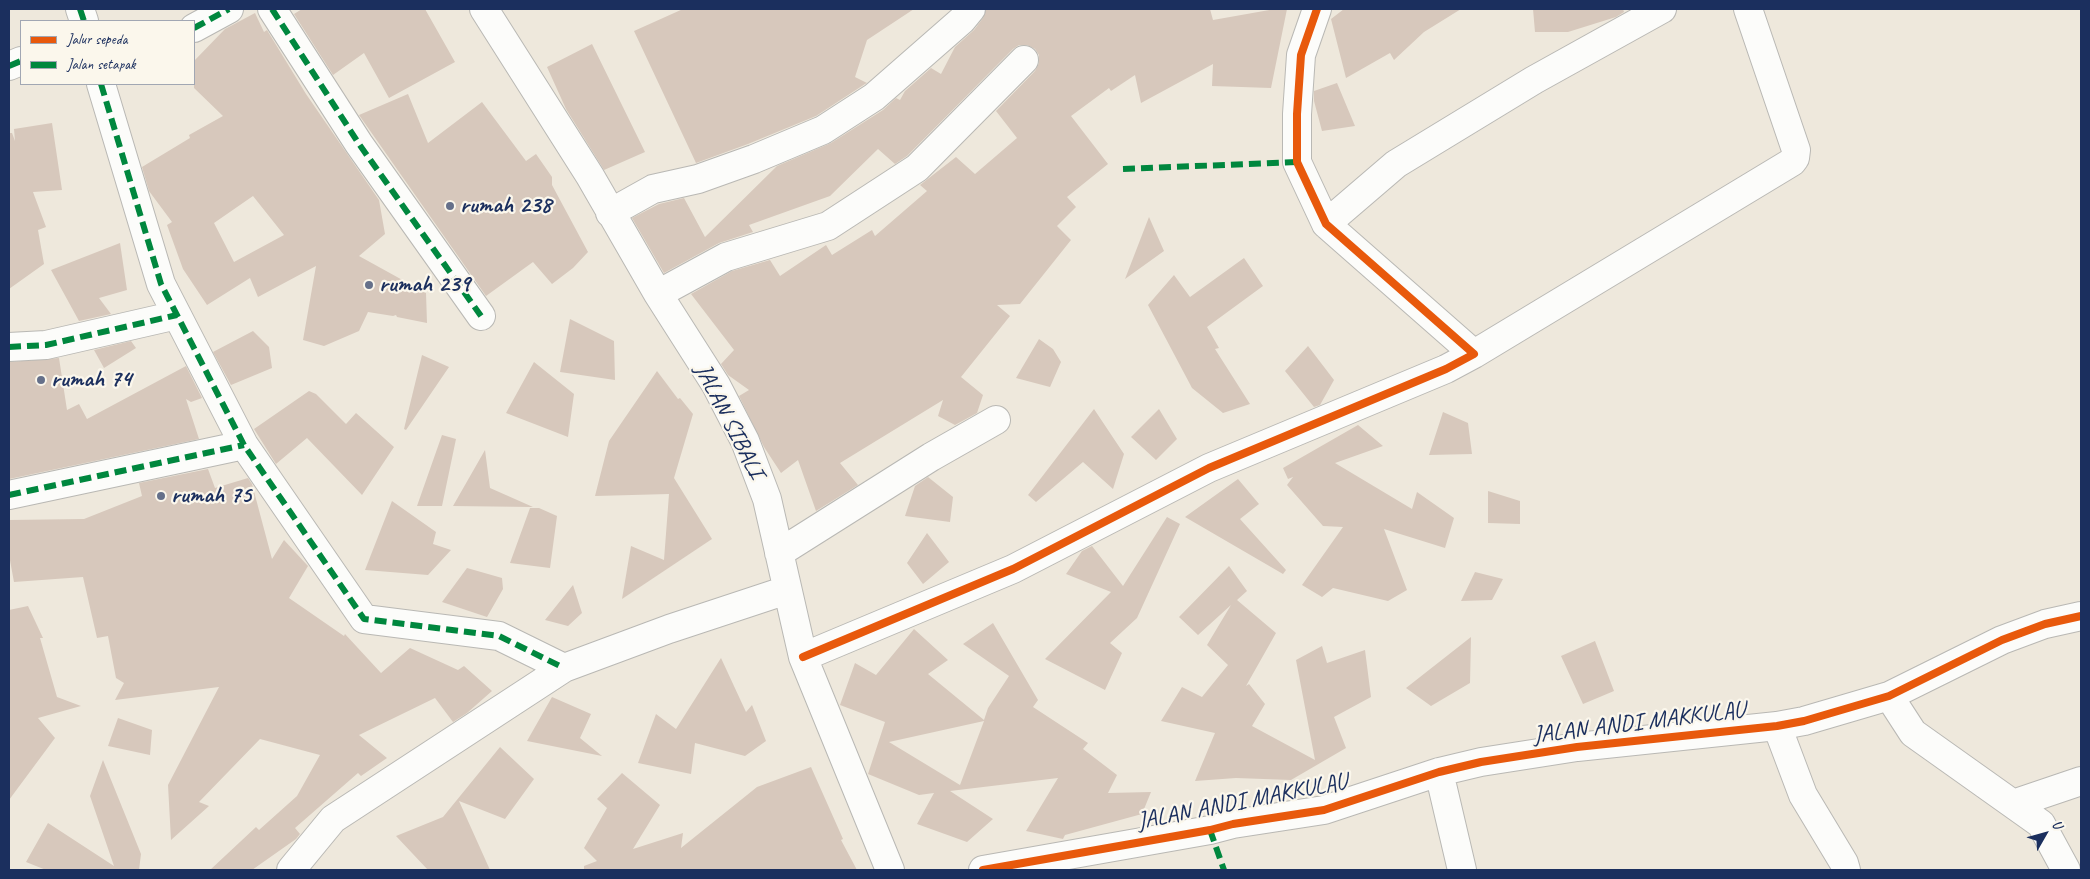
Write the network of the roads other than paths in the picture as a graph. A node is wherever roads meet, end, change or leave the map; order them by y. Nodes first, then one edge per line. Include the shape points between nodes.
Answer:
1 (229, 9) edge
2 (272, 9) edge
3 (484, 9) edge
4 (970, 9) edge
5 (1317, 9) edge
6 (1662, 9) edge
7 (1748, 9) edge
8 (195, 27) edge
9 (1024, 60) dead end
10 (101, 85) edge
11 (610, 213) junction
12 (1326, 224) junction
13 (658, 294) junction
14 (177, 315) junction
15 (481, 316) dead end
16 (9, 347) edge
17 (1474, 354) junction
18 (996, 420) dead end
19 (244, 446) junction
20 (9, 495) edge
21 (780, 552) junction
22 (787, 590) junction
23 (2081, 616) edge
24 (803, 657) junction
25 (564, 668) junction
26 (1889, 696) junction
27 (1778, 726) junction
28 (1439, 772) junction
29 (2081, 781) edge
30 (2013, 804) junction
31 (291, 870) edge
32 (890, 870) edge
33 (983, 870) edge
34 (1462, 870) edge
35 (1846, 870) edge
36 (2066, 870) edge

1 - 8 street
2 - 15 street via 360,144
3 - 11 street, JALAN SIBALI
4 - 11 street via 962,20 874,97 823,130 698,179 654,189
5 - 12 street via 1301,55 1296,162
6 - 12 street via 1534,80 1396,164
7 - 17 street via 1796,150 1792,162
9 - 13 street via 917,168 828,226 726,257
10 - 14 street via 161,284
11 - 13 street, JALAN SIBALI
12 - 17 street
13 - 21 street, JALAN SIBALI via 716,385 745,441 767,499
14 - 16 street via 46,345
14 - 19 street
17 - 24 street via 1446,369 1209,468 1013,569
18 - 21 street
19 - 20 street
19 - 25 street via 364,619 500,636
21 - 22 street, JALAN SIBALI
22 - 24 street, JALAN SIBALI
22 - 25 street
23 - 26 street, JALAN ANDI MAKKULAU via 2045,624 2002,640
24 - 32 street, JALAN SIBALI
25 - 31 street via 333,819
26 - 27 street, JALAN ANDI MAKKULAU
26 - 30 street via 1913,733
27 - 28 street, JALAN ANDI MAKKULAU via 1577,748 1481,762
27 - 35 street via 1803,794
28 - 33 street, JALAN ANDI MAKKULAU via 1324,810
28 - 34 street
29 - 30 street
30 - 36 street via 2041,824

